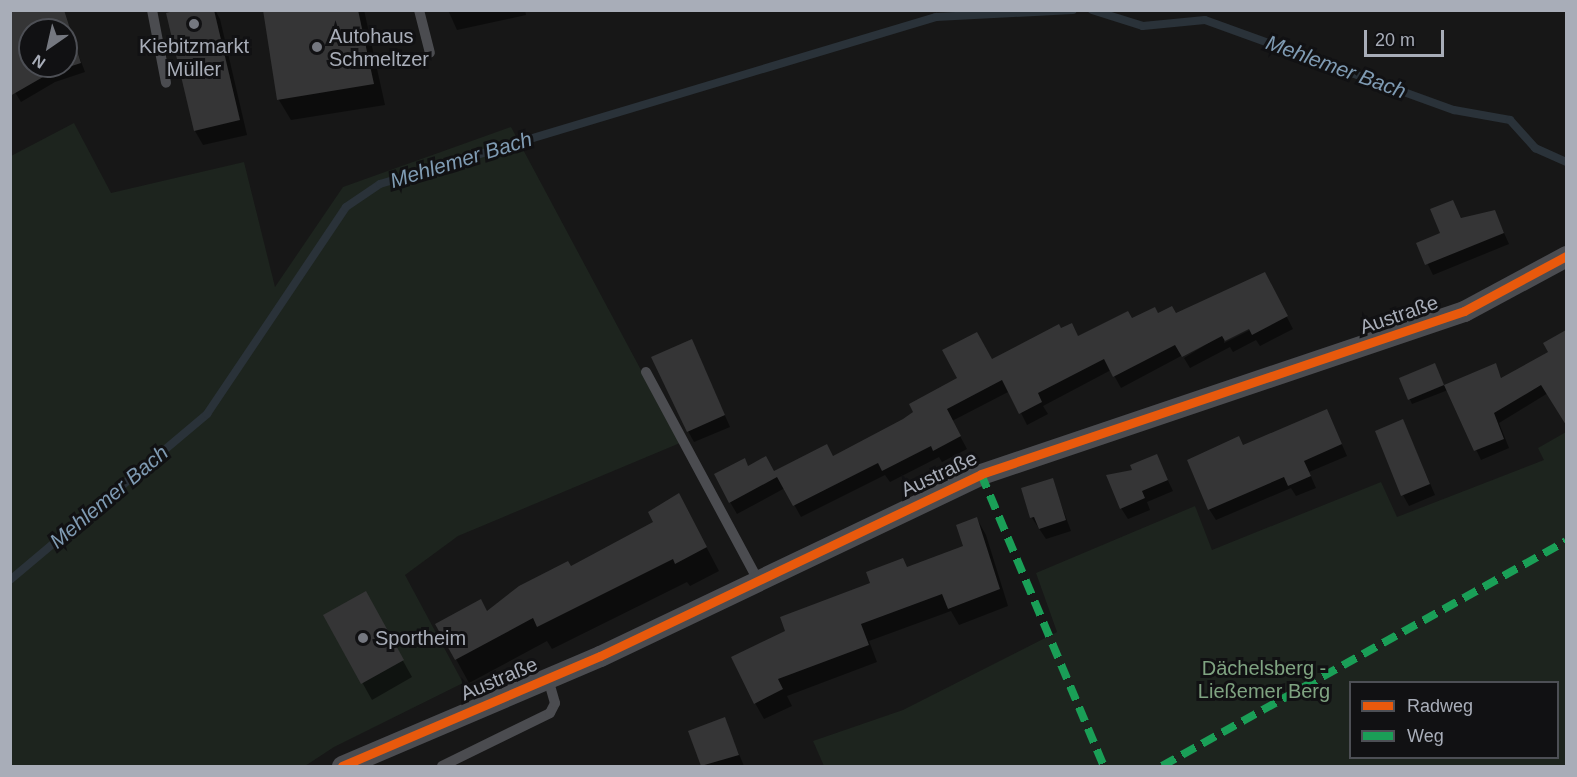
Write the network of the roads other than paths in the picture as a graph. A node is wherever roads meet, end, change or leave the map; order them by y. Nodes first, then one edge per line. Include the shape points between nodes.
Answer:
1 (152, 10) edge
2 (419, 10) edge
3 (429, 52) dead end
4 (166, 83) dead end
5 (1566, 256) edge
6 (646, 372) dead end
7 (758, 580) junction
8 (548, 678) junction
9 (342, 766) edge
10 (442, 766) edge

1 - 4 lane
2 - 3 lane
5 - 7 street, Austraße via 1464,311 981,474
6 - 7 lane
7 - 8 street, Austraße
8 - 9 street, Austraße
8 - 10 lane via 555,703 550,713

